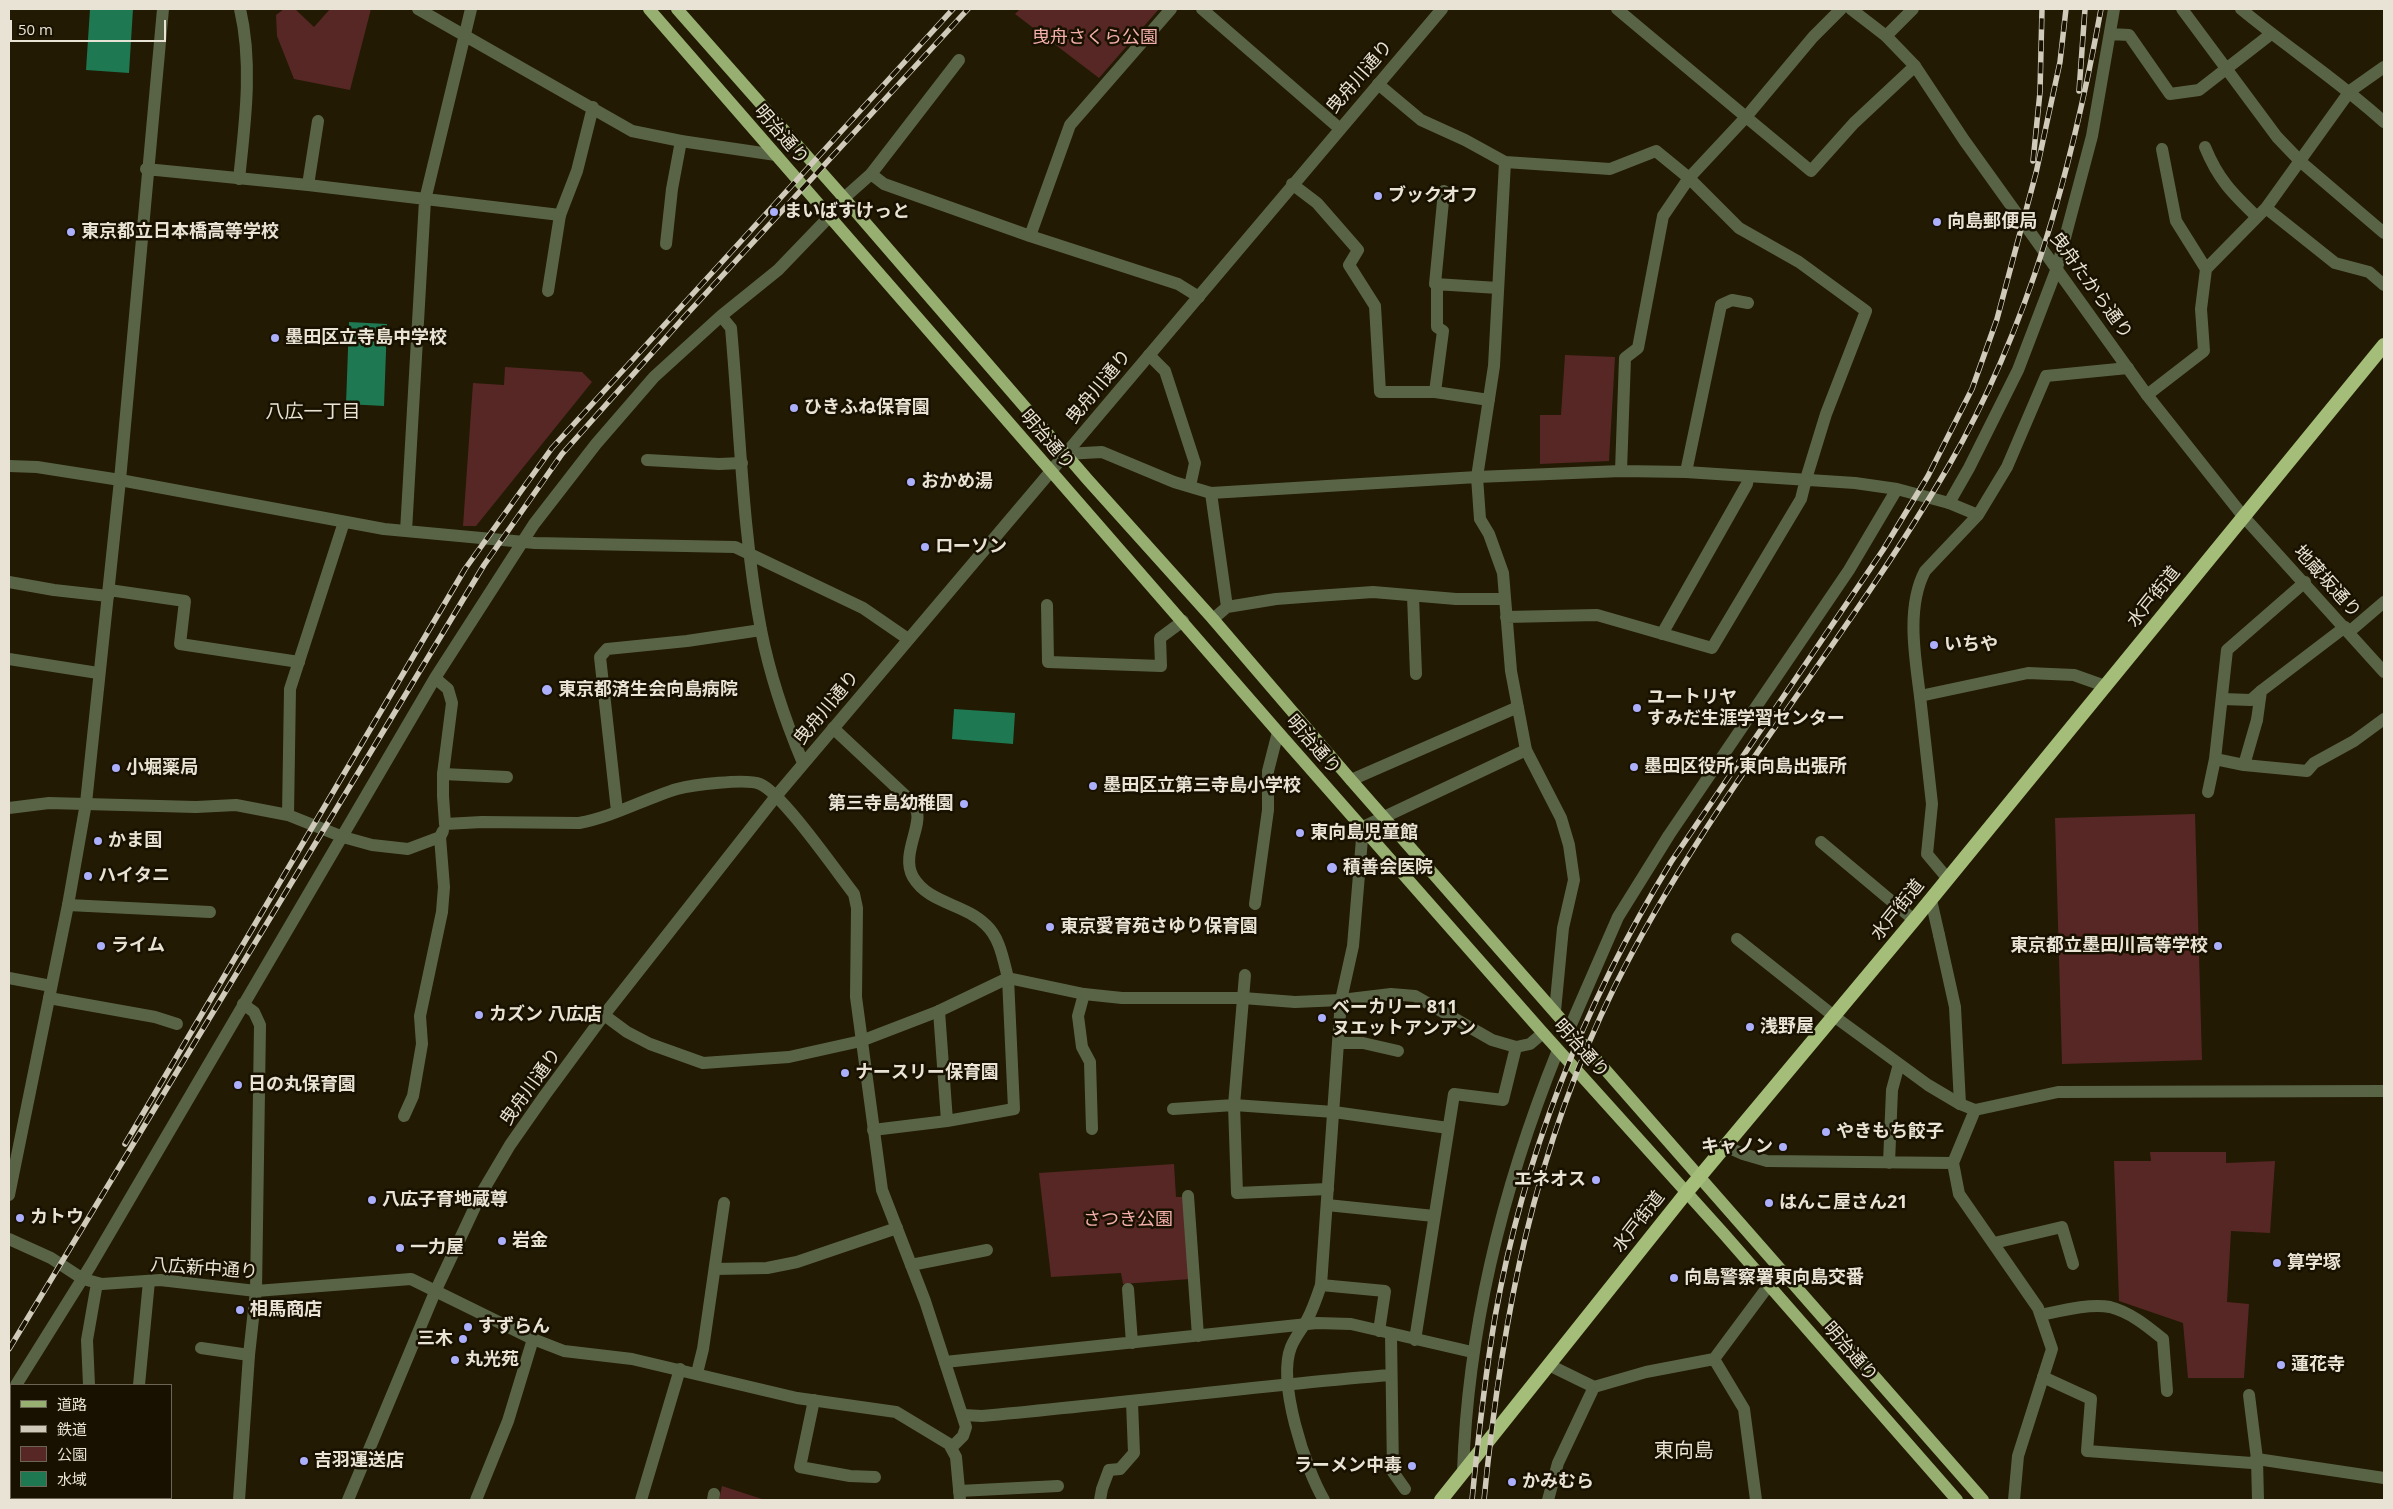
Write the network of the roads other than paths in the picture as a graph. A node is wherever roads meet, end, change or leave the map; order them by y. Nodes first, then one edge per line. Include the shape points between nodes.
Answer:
1 (163, 9) edge
2 (240, 9) edge
3 (418, 9) edge
4 (471, 9) edge
5 (649, 9) edge
6 (677, 9) edge
7 (1171, 9) edge
8 (1202, 9) edge
9 (1442, 9) edge
10 (1617, 9) edge
11 (1841, 9) edge
12 (1851, 9) edge
13 (1913, 9) edge
14 (2114, 9) edge
15 (2182, 9) edge
16 (2242, 9) edge
17 (465, 34) junction
18 (2110, 34) junction
19 (2271, 34) junction
20 (1886, 36) junction
21 (959, 60) dead end
22 (1915, 66) junction
23 (2384, 67) edge
24 (2226, 69) junction
25 (1378, 84) junction
26 (2350, 92) junction
27 (593, 107) junction
28 (1746, 116) junction
29 (318, 121) dead end
30 (2384, 122) edge
31 (1339, 128) junction
32 (681, 141) junction
33 (2205, 147) dead end
34 (2162, 149) dead end
35 (776, 155) junction
36 (1505, 162) junction
37 (2301, 162) junction
38 (146, 169) junction
39 (871, 174) junction
40 (1689, 178) junction
41 (239, 179) junction
42 (1292, 184) junction
43 (308, 185) junction
44 (1444, 191) dead end
45 (844, 198) junction
46 (425, 200) junction
47 (2262, 213) junction
48 (560, 215) junction
49 (829, 216) junction
50 (2384, 233) edge
51 (1030, 236) junction
52 (666, 244) dead end
53 (2057, 268) junction
54 (2206, 270) junction
55 (1437, 284) junction
56 (2384, 285) edge
57 (1498, 288) junction
58 (548, 291) dead end
59 (1199, 298) junction
60 (1748, 303) dead end
61 (721, 316) junction
62 (2384, 345) edge
63 (1149, 355) junction
64 (2128, 368) junction
65 (1436, 392) junction
66 (2147, 394) junction
67 (1489, 400) junction
68 (1065, 454) junction
69 (647, 460) dead end
70 (742, 463) junction
71 (9, 466) edge
72 (1621, 471) junction
73 (1050, 472) junction
74 (1686, 472) junction
75 (1478, 477) junction
76 (1748, 477) junction
77 (1806, 479) junction
78 (120, 480) junction
79 (1190, 486) junction
80 (1897, 490) junction
81 (1211, 493) junction
82 (1949, 503) junction
83 (1978, 515) junction
84 (2243, 516) junction
85 (344, 522) junction
86 (406, 531) junction
87 (522, 542) junction
88 (751, 554) junction
89 (9, 582) edge
90 (2305, 582) junction
91 (109, 593) junction
92 (1413, 596) junction
93 (1504, 599) junction
94 (2384, 602) edge
95 (1046, 605) dead end
96 (1227, 607) junction
97 (1506, 617) junction
98 (1213, 619) junction
99 (1183, 621) junction
100 (761, 630) junction
101 (2347, 630) junction
102 (1662, 634) junction
103 (908, 639) junction
104 (9, 659) edge
105 (299, 662) junction
106 (2384, 672) edge
107 (98, 673) junction
108 (1416, 674) dead end
109 (435, 678) junction
110 (2105, 686) junction
111 (2261, 691) junction
112 (1920, 696) junction
113 (2222, 699) junction
114 (1518, 707) junction
115 (2384, 719) edge
116 (833, 728) junction
117 (1278, 732) junction
118 (1526, 750) junction
119 (2215, 759) junction
120 (803, 763) junction
121 (2244, 765) junction
122 (443, 774) junction
123 (507, 777) dead end
124 (1351, 780) junction
125 (2208, 792) dead end
126 (777, 795) junction
127 (86, 803) junction
128 (9, 808) edge
129 (617, 811) junction
130 (288, 815) junction
131 (1384, 816) junction
132 (445, 824) junction
133 (1363, 827) junction
134 (343, 837) junction
135 (440, 837) junction
136 (1821, 842) dead end
137 (1948, 879) junction
138 (1931, 900) junction
139 (68, 904) junction
140 (1255, 904) dead end
141 (210, 912) dead end
142 (1914, 920) junction
143 (1737, 939) dead end
144 (1245, 975) dead end
145 (9, 978) edge
146 (1008, 978) junction
147 (50, 992) junction
148 (1084, 994) junction
149 (1242, 998) junction
150 (1342, 1000) junction
151 (242, 1004) junction
152 (938, 1011) junction
153 (1556, 1011) junction
154 (604, 1015) junction
155 (1834, 1016) junction
156 (177, 1024) dead end
157 (1570, 1027) junction
158 (1543, 1033) junction
159 (861, 1041) junction
160 (1339, 1042) junction
161 (1516, 1047) junction
162 (1558, 1050) junction
163 (1398, 1051) dead end
164 (1899, 1064) junction
165 (2384, 1091) edge
166 (1960, 1104) junction
167 (1234, 1105) junction
168 (1173, 1109) dead end
169 (1975, 1110) junction
170 (1334, 1112) junction
171 (404, 1116) dead end
172 (947, 1120) junction
173 (1448, 1128) junction
174 (1092, 1129) dead end
175 (873, 1130) junction
176 (1725, 1146) junction
177 (1888, 1163) junction
178 (1953, 1163) junction
179 (1700, 1176) junction
180 (1328, 1189) junction
181 (1686, 1193) junction
182 (9, 1195) edge
183 (1188, 1196) dead end
184 (724, 1203) dead end
185 (1327, 1205) junction
186 (1434, 1216) junction
187 (897, 1228) junction
188 (9, 1241) edge
189 (1994, 1243) junction
190 (988, 1250) dead end
191 (2073, 1264) dead end
192 (911, 1265) junction
193 (715, 1269) junction
194 (83, 1279) junction
195 (149, 1282) junction
196 (97, 1283) junction
197 (1322, 1285) junction
198 (1769, 1285) junction
199 (1128, 1289) dead end
200 (256, 1291) junction
201 (436, 1292) junction
202 (2040, 1315) junction
203 (1304, 1324) junction
204 (1385, 1332) junction
205 (1198, 1336) junction
206 (534, 1339) junction
207 (1415, 1340) junction
208 (1132, 1343) junction
209 (201, 1348) dead end
210 (1472, 1352) junction
211 (249, 1355) junction
212 (1714, 1359) junction
213 (945, 1362) junction
214 (1549, 1365) junction
215 (680, 1369) junction
216 (697, 1373) junction
217 (1390, 1375) junction
218 (2043, 1377) junction
219 (17, 1384) edge
220 (89, 1384) edge
221 (139, 1384) edge
222 (1287, 1384) junction
223 (1594, 1387) junction
224 (2167, 1392) dead end
225 (2249, 1395) dead end
226 (814, 1400) junction
227 (1132, 1402) junction
228 (962, 1415) junction
229 (951, 1448) junction
230 (2257, 1459) junction
231 (1463, 1472) junction
232 (876, 1477) dead end
233 (2384, 1478) edge
234 (1058, 1486) dead end
235 (1406, 1489) dead end
236 (960, 1495) edge
237 (239, 1500) edge
238 (348, 1500) edge
239 (476, 1500) edge
240 (641, 1500) edge
241 (1100, 1500) edge
242 (1324, 1500) edge
243 (1441, 1500) edge
244 (1548, 1500) edge
245 (1756, 1500) edge
246 (1957, 1500) edge
247 (1983, 1500) edge
248 (2014, 1500) edge
249 (2258, 1500) edge

1 - 38 street
2 - 41 street via 245,46 246,110
3 - 17 street
4 - 17 street
5 - 35 main road, 明治通り
6 - 45 main road, 明治通り
7 - 51 street via 1070,125
8 - 31 street
9 - 25 street, 曳舟川通り
10 - 28 street
11 - 28 street
12 - 20 street, 曳舟たから通り
13 - 20 street
14 - 18 street
15 - 24 street
16 - 19 street
17 - 27 street
17 - 46 street
18 - 24 street via 2129,35 2170,94 2199,90
18 - 53 street via 2092,136
19 - 24 street
19 - 26 street
20 - 22 street, 曳舟たから通り
21 - 39 street
22 - 28 street via 1854,123 1811,171
22 - 53 street, 曳舟たから通り
23 - 26 street
24 - 37 street via 2277,137
25 - 31 street, 曳舟川通り
25 - 36 street via 1421,120
26 - 30 street
26 - 37 street
27 - 32 street via 632,131
27 - 48 street via 577,171
28 - 40 street
29 - 43 street
31 - 42 street, 曳舟川通り
32 - 35 street
32 - 52 street
33 - 47 street via 2215,171 2231,192
34 - 54 street via 2176,221
35 - 49 main road, 明治通り
36 - 40 street via 1610,169 1656,151
36 - 57 street
37 - 47 street
37 - 50 street
38 - 41 street
38 - 78 street
39 - 45 street
39 - 51 street via 884,184
40 - 72 street via 1663,216 1638,348 1625,358
40 - 77 street via 1739,228 1799,262 1866,311 1826,414
41 - 43 street
42 - 59 street, 曳舟川通り
42 - 65 street via 1317,204 1358,250 1349,265 1375,306 1380,392
43 - 46 street
44 - 55 street
45 - 68 main road, 明治通り
46 - 48 street
46 - 86 street
47 - 54 street
47 - 56 street via 2335,263 2369,272
48 - 58 street
49 - 61 street via 778,270
49 - 73 main road, 明治通り
51 - 59 street via 1178,284
53 - 64 street, 曳舟たから通り
53 - 82 street via 2018,370
54 - 66 street via 2201,309 2204,351
55 - 57 street
55 - 65 street via 1438,327 1443,331
57 - 67 street
59 - 63 street, 曳舟川通り
60 - 74 street via 1732,300 1721,305
61 - 70 street via 731,328
61 - 87 street via 654,377 596,444
62 - 84 highway, 水戸街道
63 - 68 street, 曳舟川通り
63 - 79 street via 1165,371 1195,463
64 - 66 street, 曳舟たから通り
64 - 83 street via 2046,376 2007,467
65 - 67 street
66 - 84 street, 曳舟たから通り
67 - 75 street
68 - 73 street, 曳舟川通り
68 - 79 street via 1102,452
68 - 98 main road, 明治通り
69 - 70 street
70 - 88 street
71 - 78 street via 37,467
72 - 74 street
72 - 75 street
73 - 99 main road, 明治通り
73 - 103 street, 曳舟川通り
74 - 76 street
75 - 81 street
75 - 93 street via 1480,519 1503,572
76 - 77 street
76 - 102 street via 1748,484
77 - 80 street
77 - 102 street via 1801,499 1712,648
78 - 85 street
78 - 91 street
79 - 81 street
80 - 82 street
80 - 157 street via 1849,570 1669,835 1628,901
81 - 96 street
82 - 83 street
83 - 112 street via 1925,571 1919,582 1915,643
84 - 90 street, 地蔵坂通り
84 - 110 highway, 水戸街道
85 - 86 street
85 - 105 street
86 - 87 street
87 - 88 street via 736,547
87 - 109 street
88 - 100 street
88 - 103 street via 863,608
89 - 91 street via 54,590
90 - 101 street, 地蔵坂通り
90 - 113 street via 2226,650
91 - 105 street via 185,601 180,644
91 - 107 street
92 - 93 street
92 - 96 street via 1373,592 1276,599
92 - 108 street
93 - 97 street
94 - 101 street
95 - 99 street via 1048,662 1161,666 1160,638
96 - 98 street
97 - 102 street via 1597,615
97 - 114 street
98 - 124 main road, 明治通り
99 - 117 main road, 明治通り
100 - 120 street via 782,712
100 - 129 street via 607,649 600,657
101 - 106 street, 地蔵坂通り
101 - 111 street
103 - 116 street, 曳舟川通り
104 - 107 street
105 - 130 street via 290,689
107 - 127 street
109 - 122 street via 448,690 452,702
109 - 134 street
110 - 112 street via 2074,675 2028,673
110 - 137 highway, 水戸街道
111 - 113 street via 2251,700
111 - 121 street via 2258,720
112 - 137 street via 1932,804 1928,854
113 - 119 street
114 - 118 street
114 - 124 street
115 - 121 street via 2354,741 2314,763 2307,771
116 - 120 street, 曳舟川通り
116 - 146 street via 912,802 918,814 909,853 911,875 934,898 966,911 986,925 998,942
117 - 133 main road, 明治通り
117 - 140 street via 1268,770 1268,810
118 - 131 street
118 - 153 street via 1561,818 1574,880 1563,928
119 - 121 street
119 - 125 street
120 - 126 street, 曳舟川通り
122 - 123 street
122 - 132 street
124 - 131 main road, 明治通り
126 - 129 street via 759,783 714,782 677,789
126 - 154 street, 曳舟川通り
126 - 159 street via 854,894 857,908 856,997
127 - 128 street
127 - 130 street via 236,805
127 - 139 street
129 - 132 street via 579,823
130 - 134 street
131 - 133 street
131 - 153 main road, 明治通り
132 - 135 street
133 - 150 street via 1354,946
133 - 158 main road, 明治通り
134 - 135 street via 372,845 408,849
134 - 151 street
135 - 171 street via 444,887 442,912 420,1016 422,1044 413,1096
136 - 142 street
137 - 138 highway, 水戸街道
138 - 142 highway, 水戸街道
138 - 166 street via 1955,1007
139 - 141 street
139 - 147 street
142 - 155 highway, 水戸街道
143 - 155 street
144 - 149 street
145 - 147 street
146 - 148 street
146 - 152 street
146 - 172 street via 1014,1109
147 - 156 street
147 - 182 street
148 - 149 street via 1122,998
148 - 174 street via 1078,1016 1082,1047 1090,1062
149 - 150 street via 1295,1002
149 - 167 street
150 - 160 street
150 - 161 street via 1391,994 1415,996 1492,1040
151 - 194 street
151 - 200 street via 254,1012 260,1026
152 - 159 street
152 - 172 street
153 - 157 main road, 明治通り
154 - 159 street via 650,1044 703,1063 789,1057
154 - 201 street, 曳舟川通り via 510,1146 481,1194
155 - 164 street
155 - 176 highway, 水戸街道
157 - 179 main road, 明治通り
158 - 161 street via 1530,1044
158 - 162 main road, 明治通り
159 - 175 street
160 - 163 street via 1363,1043
160 - 170 street
161 - 173 street via 1503,1100 1454,1094
162 - 181 main road, 明治通り
162 - 210 street via 1504,1193
164 - 166 street
164 - 177 street via 1892,1090
165 - 169 street via 2058,1092
166 - 169 street
167 - 168 street
167 - 170 street
167 - 180 street via 1237,1194
169 - 178 street
170 - 173 street
170 - 180 street
172 - 175 street
173 - 186 street
175 - 187 street via 882,1190
176 - 177 street via 1767,1161
176 - 179 highway, 水戸街道
177 - 178 street
178 - 189 street via 1959,1194
179 - 181 highway, 水戸街道
179 - 247 main road, 明治通り
180 - 185 street
181 - 198 main road, 明治通り
181 - 214 highway, 水戸街道
183 - 205 street
184 - 193 street
185 - 186 street
185 - 197 street
186 - 207 street
187 - 192 street
187 - 193 street via 796,1262 767,1268
188 - 194 street, 八広新中通り via 51,1258
189 - 191 street via 2062,1227
189 - 202 street
190 - 192 street
192 - 213 street
193 - 216 street
194 - 196 street, 八広新中通り
194 - 219 street
195 - 196 street, 八広新中通り
195 - 200 street, 八広新中通り via 160,1280
195 - 221 street
196 - 220 street via 86,1340
197 - 203 street
197 - 204 street via 1385,1291
198 - 212 street
198 - 246 main road, 明治通り
199 - 208 street
200 - 201 street, 八広新中通り via 411,1279
200 - 211 street
201 - 206 street, 八広新中通り
201 - 238 street, 曳舟川通り
202 - 218 street via 2052,1349
202 - 224 street via 2072,1308 2110,1307 2141,1321 2163,1339
203 - 204 street via 1351,1324
203 - 205 street
203 - 222 street via 1291,1348
204 - 207 street
204 - 217 street
205 - 208 street
206 - 215 street, 八広新中通り via 564,1351 632,1359
206 - 239 street via 508,1421
207 - 210 street
208 - 213 street
209 - 211 street
210 - 231 street
211 - 237 street
212 - 223 street via 1646,1372
212 - 245 street via 1744,1410
213 - 228 street
214 - 223 street
214 - 231 highway, 水戸街道
215 - 216 street, 八広新中通り
215 - 240 street
216 - 226 street, 八広新中通り
217 - 222 street
217 - 235 street via 1394,1472
218 - 230 street via 2091,1399 2087,1451 2252,1463
218 - 248 street via 2018,1456
222 - 227 street
222 - 242 street via 1304,1459
223 - 244 street via 1558,1463
225 - 230 street
226 - 229 street, 八広新中通り via 896,1412
226 - 232 street via 800,1467
227 - 228 street via 982,1416
227 - 241 street via 1134,1453 1120,1469 1109,1470
228 - 229 street via 966,1426 963,1436
229 - 236 street via 956,1457
230 - 233 street
230 - 249 street
231 - 243 highway, 水戸街道
234 - 236 street

